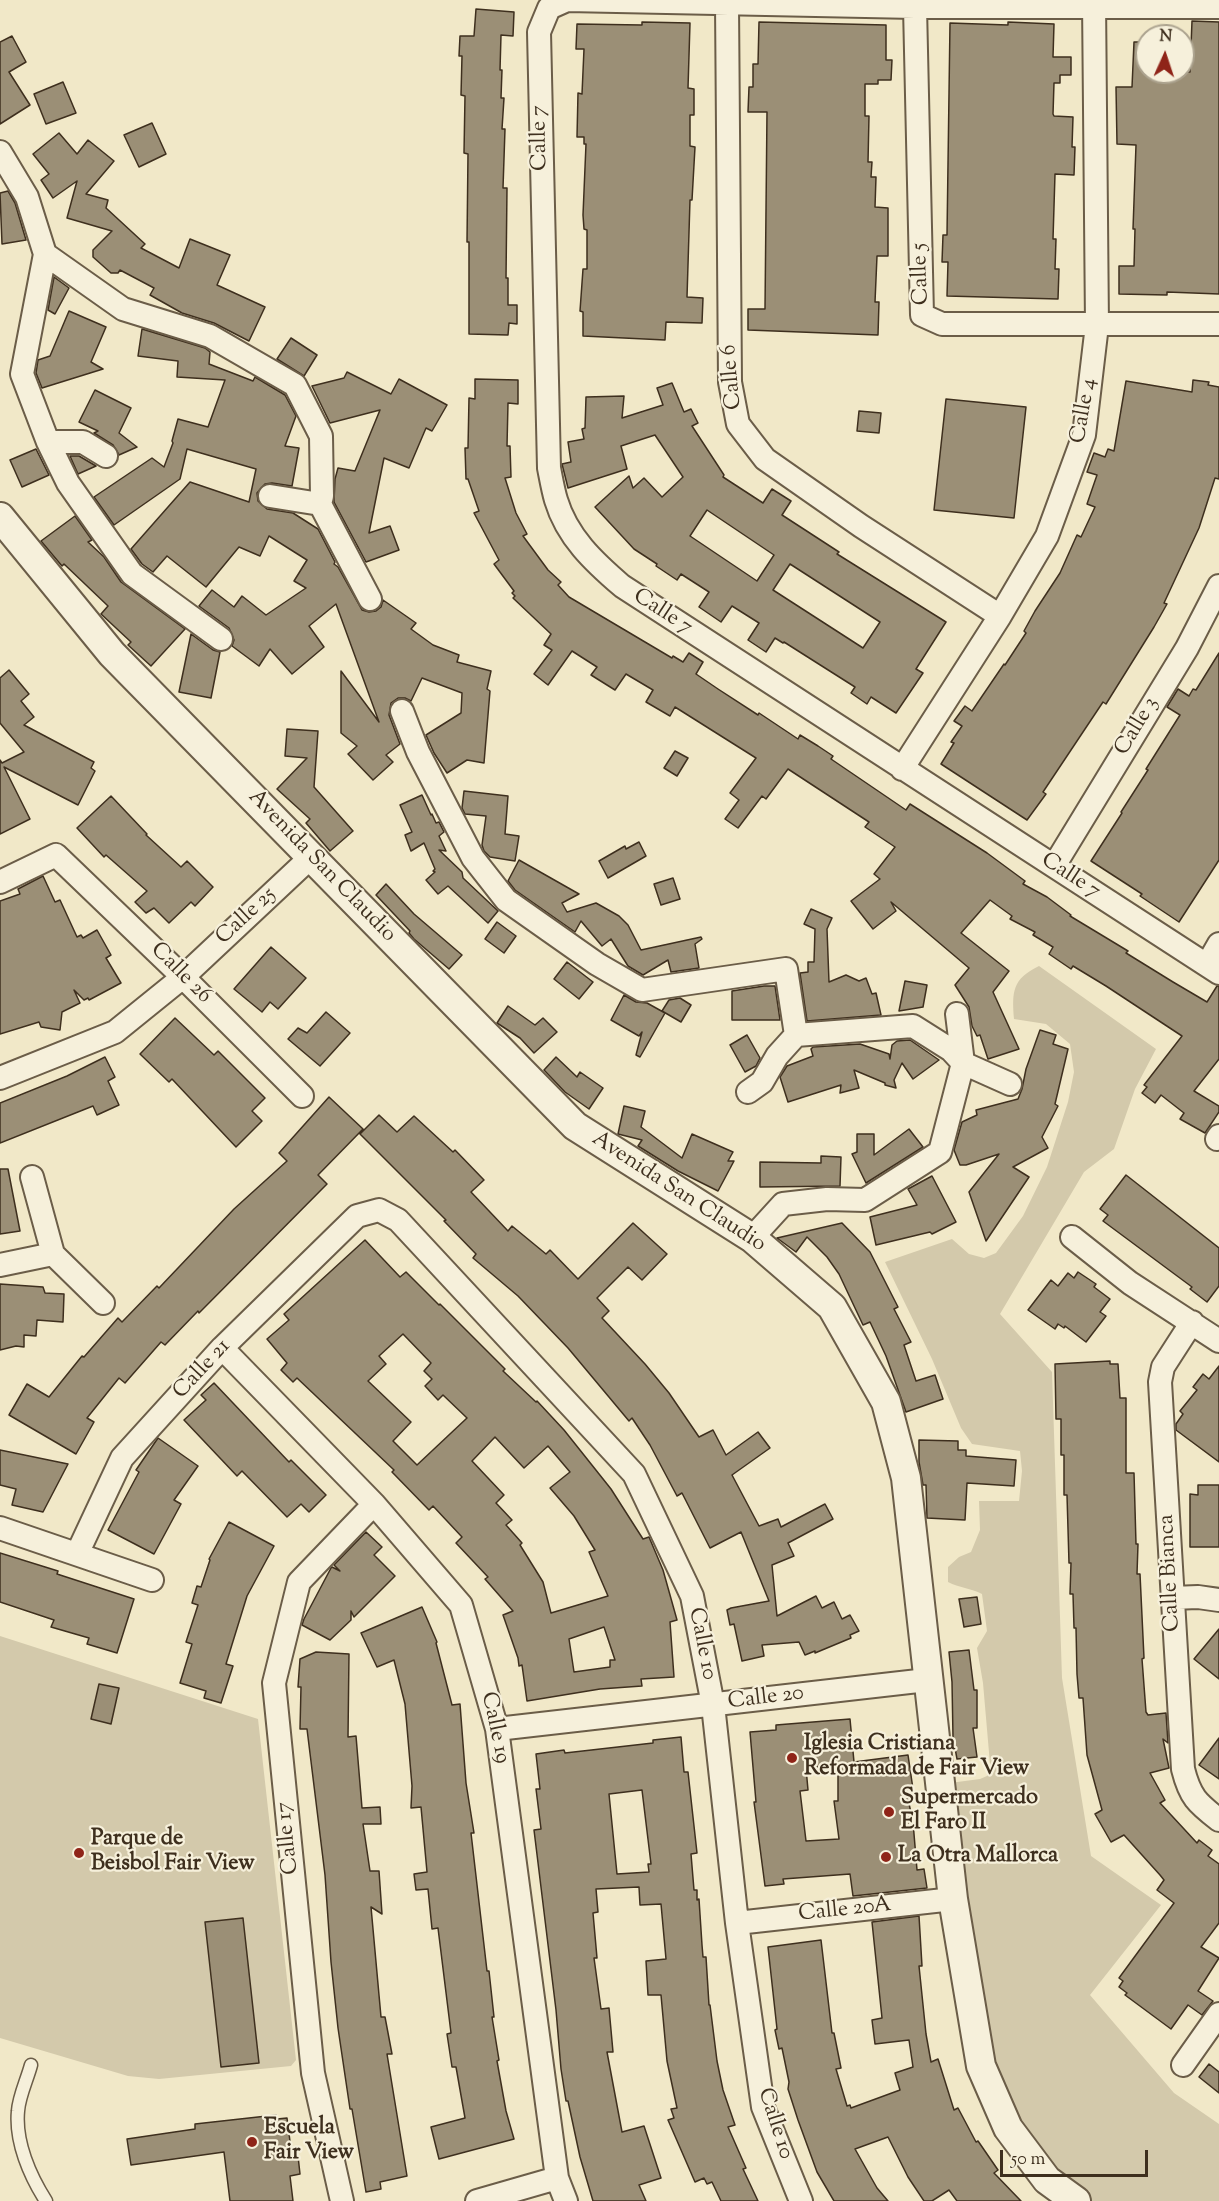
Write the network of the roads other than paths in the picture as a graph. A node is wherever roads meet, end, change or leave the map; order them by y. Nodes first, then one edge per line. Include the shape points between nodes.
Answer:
1 (567, 0) edge
2 (727, 4) junction
3 (1094, 4) edge
4 (915, 7) junction
5 (1219, 7) edge
6 (0, 152) edge
7 (45, 254) junction
8 (1219, 324) edge
9 (1097, 325) junction
10 (48, 442) junction
11 (106, 456) dead end
12 (270, 496) dead end
13 (320, 504) junction
14 (0, 517) edge
15 (1219, 586) edge
16 (370, 599) dead end
17 (999, 616) junction
18 (221, 639) dead end
19 (402, 711) dead end
20 (902, 769) junction
21 (311, 857) junction
22 (1054, 866) junction
23 (0, 882) edge
24 (1219, 944) edge
25 (1213, 969) edge
26 (183, 978) junction
27 (957, 1014) dead end
28 (796, 1035) junction
29 (963, 1063) junction
30 (0, 1078) edge
31 (1010, 1084) dead end
32 (748, 1092) dead end
33 (302, 1096) dead end
34 (32, 1177) dead end
35 (364, 1214) joint
36 (1072, 1237) dead end
37 (752, 1238) junction
38 (53, 1254) junction
39 (0, 1265) edge
40 (103, 1303) dead end
41 (1192, 1322) junction
42 (1219, 1341) edge
43 (222, 1348) junction
44 (374, 1504) junction
45 (0, 1528) edge
46 (77, 1554) junction
47 (152, 1580) dead end
48 (1172, 1598) junction
49 (1219, 1600) edge
50 (927, 1680) junction
51 (713, 1705) junction
52 (497, 1729) junction
53 (1219, 1820) edge
54 (953, 1899) junction
55 (737, 1923) junction
56 (1219, 2014) edge
57 (31, 2065) dead end
58 (1183, 2065) dead end
59 (557, 2178) junction
60 (46, 2201) edge
61 (342, 2201) edge
62 (477, 2201) edge
63 (566, 2201) edge
64 (801, 2201) edge
65 (1076, 2201) edge

1 - 2 street
1 - 20 street, Calle 7 via 549,8 539,32 549,468 556,501 571,534 592,560 622,586
2 - 4 street
2 - 17 street, Calle 6 via 730,382 738,424 765,459
3 - 4 street
3 - 5 street
3 - 9 street, Calle 4
4 - 9 street, Calle 5 via 922,315 942,324
6 - 7 street via 27,197
7 - 10 street via 22,374
7 - 13 street via 123,309 210,336 295,385 321,436
8 - 9 street, Calle 5
9 - 17 street, Calle 4 via 1084,435 1047,536
10 - 11 street via 83,442
10 - 18 street via 68,483 132,574
12 - 13 street
13 - 16 street
14 - 21 street, Avenida San Claudio via 112,654
15 - 22 street, Calle 3 via 1187,648
17 - 20 street, Calle 4
19 - 28 street via 418,752 472,858 507,900 597,964 642,990 786,969
20 - 22 street, Calle 7
21 - 26 street, Calle 25
21 - 37 street, Avenida San Claudio via 575,1126
22 - 25 street, Calle 7
23 - 26 street, Calle 26 via 56,855
24 - 25 street, Calle 7
26 - 30 street, Calle 25 via 115,1032
26 - 33 street, Calle 26
27 - 29 street
28 - 29 street via 913,1026 951,1050
28 - 32 street via 777,1056 762,1082
29 - 31 street
29 - 37 street via 940,1152 865,1200 783,1204
34 - 38 street
35 - 43 street, Calle 21 via 357,1216
35 - 51 street, Calle 10 via 379,1210 398,1220 634,1474 692,1596
36 - 41 street via 1130,1283
37 - 50 street, Avenida San Claudio via 832,1307 886,1402 906,1478
38 - 39 street
38 - 40 street
41 - 42 street
41 - 48 street, Calle Bianca via 1163,1367 1160,1382
43 - 44 street, Calle 19
43 - 46 street, Calle 21 via 122,1458
44 - 52 street, Calle 19 via 461,1605
44 - 61 street, Calle 17 via 299,1582 274,1683 313,2073
45 - 46 street
46 - 47 street
48 - 49 street via 1198,1596
48 - 53 street, Calle Bianca via 1183,1769 1188,1789
50 - 51 street, Calle 20
50 - 54 street, Avenida San Claudio
51 - 52 street, Calle 20
51 - 55 street, Calle 10
52 - 59 street, Calle 19
54 - 55 street, Calle 20A
54 - 65 street, Avenida San Claudio via 981,2066 1008,2128 1047,2180
55 - 64 street, Calle 10 via 764,2107
56 - 58 street
57 - 60 lane via 18,2111 21,2146
59 - 62 street
59 - 63 street, Calle 19

